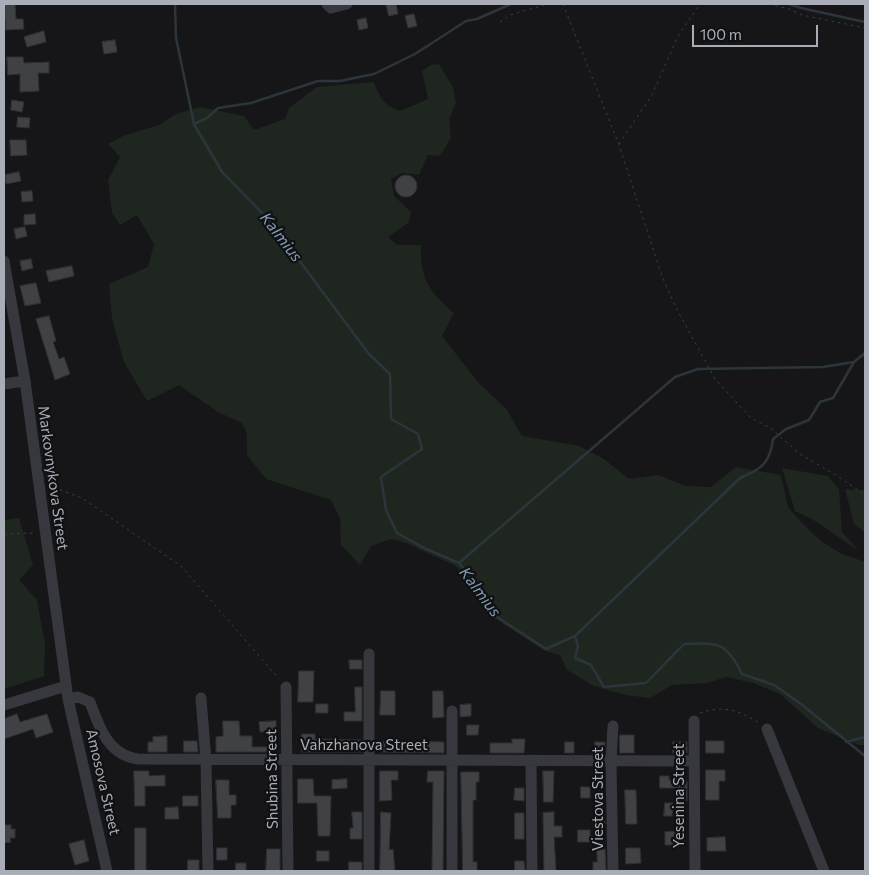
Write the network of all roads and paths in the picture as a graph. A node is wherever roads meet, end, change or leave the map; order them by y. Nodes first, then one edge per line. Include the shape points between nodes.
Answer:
1 (347, 4) edge
2 (547, 4) edge
3 (562, 4) edge
4 (700, 4) edge
5 (769, 4) edge
6 (329, 6) edge
7 (500, 22) dead end
8 (865, 28) edge
9 (619, 145) junction
10 (4, 261) edge
11 (25, 380) junction
12 (4, 384) edge
13 (38, 481) junction
14 (865, 495) edge
15 (46, 533) junction
16 (4, 534) edge
17 (369, 654) dead end
18 (66, 686) junction
19 (286, 687) joint
20 (201, 698) dead end
21 (68, 699) junction
22 (4, 706) edge
23 (452, 711) dead end
24 (694, 721) joint
25 (614, 726) dead end
26 (768, 729) joint
27 (287, 760) junction
28 (206, 761) junction
29 (368, 761) junction
30 (451, 761) junction
31 (531, 761) junction
32 (611, 761) junction
33 (694, 761) junction
34 (107, 871) edge
35 (208, 871) edge
36 (288, 871) edge
37 (369, 871) edge
38 (452, 871) edge
39 (532, 871) edge
40 (613, 871) edge
41 (695, 871) edge
42 (824, 871) edge

1 - 6 street
2 - 7 path
3 - 9 path
4 - 9 path via 678,36 652,95
5 - 8 path via 802,15
9 - 14 path via 662,276 715,379 751,418 769,427 800,454
10 - 11 street, Markovnykova Street
11 - 12 street
11 - 13 street, Markovnykova Street
13 - 15 street, Markovnykova Street
13 - 19 path via 82,498 181,566
15 - 16 path
15 - 18 street, Markovnykova Street
17 - 29 street
18 - 21 street, Markovnykova Street
18 - 22 street
19 - 27 street, Shubina Street
20 - 28 street
21 - 28 street, Vahzhanova Street via 78,697 90,702 106,741 133,759
21 - 34 street, Amosova Street
23 - 30 street
24 - 26 path via 700,712 737,710
24 - 33 street, Yesenina Street
25 - 32 street, Viestova Street
26 - 42 street
27 - 28 street, Vahzhanova Street
27 - 29 street, Vahzhanova Street
27 - 36 street, Shubina Street
28 - 35 street
29 - 30 street, Vahzhanova Street
29 - 37 street
30 - 31 street, Vahzhanova Street
30 - 38 street
31 - 32 street, Vahzhanova Street
31 - 39 street
32 - 33 street, Vahzhanova Street
32 - 40 street, Viestova Street
33 - 41 street, Yesenina Street

